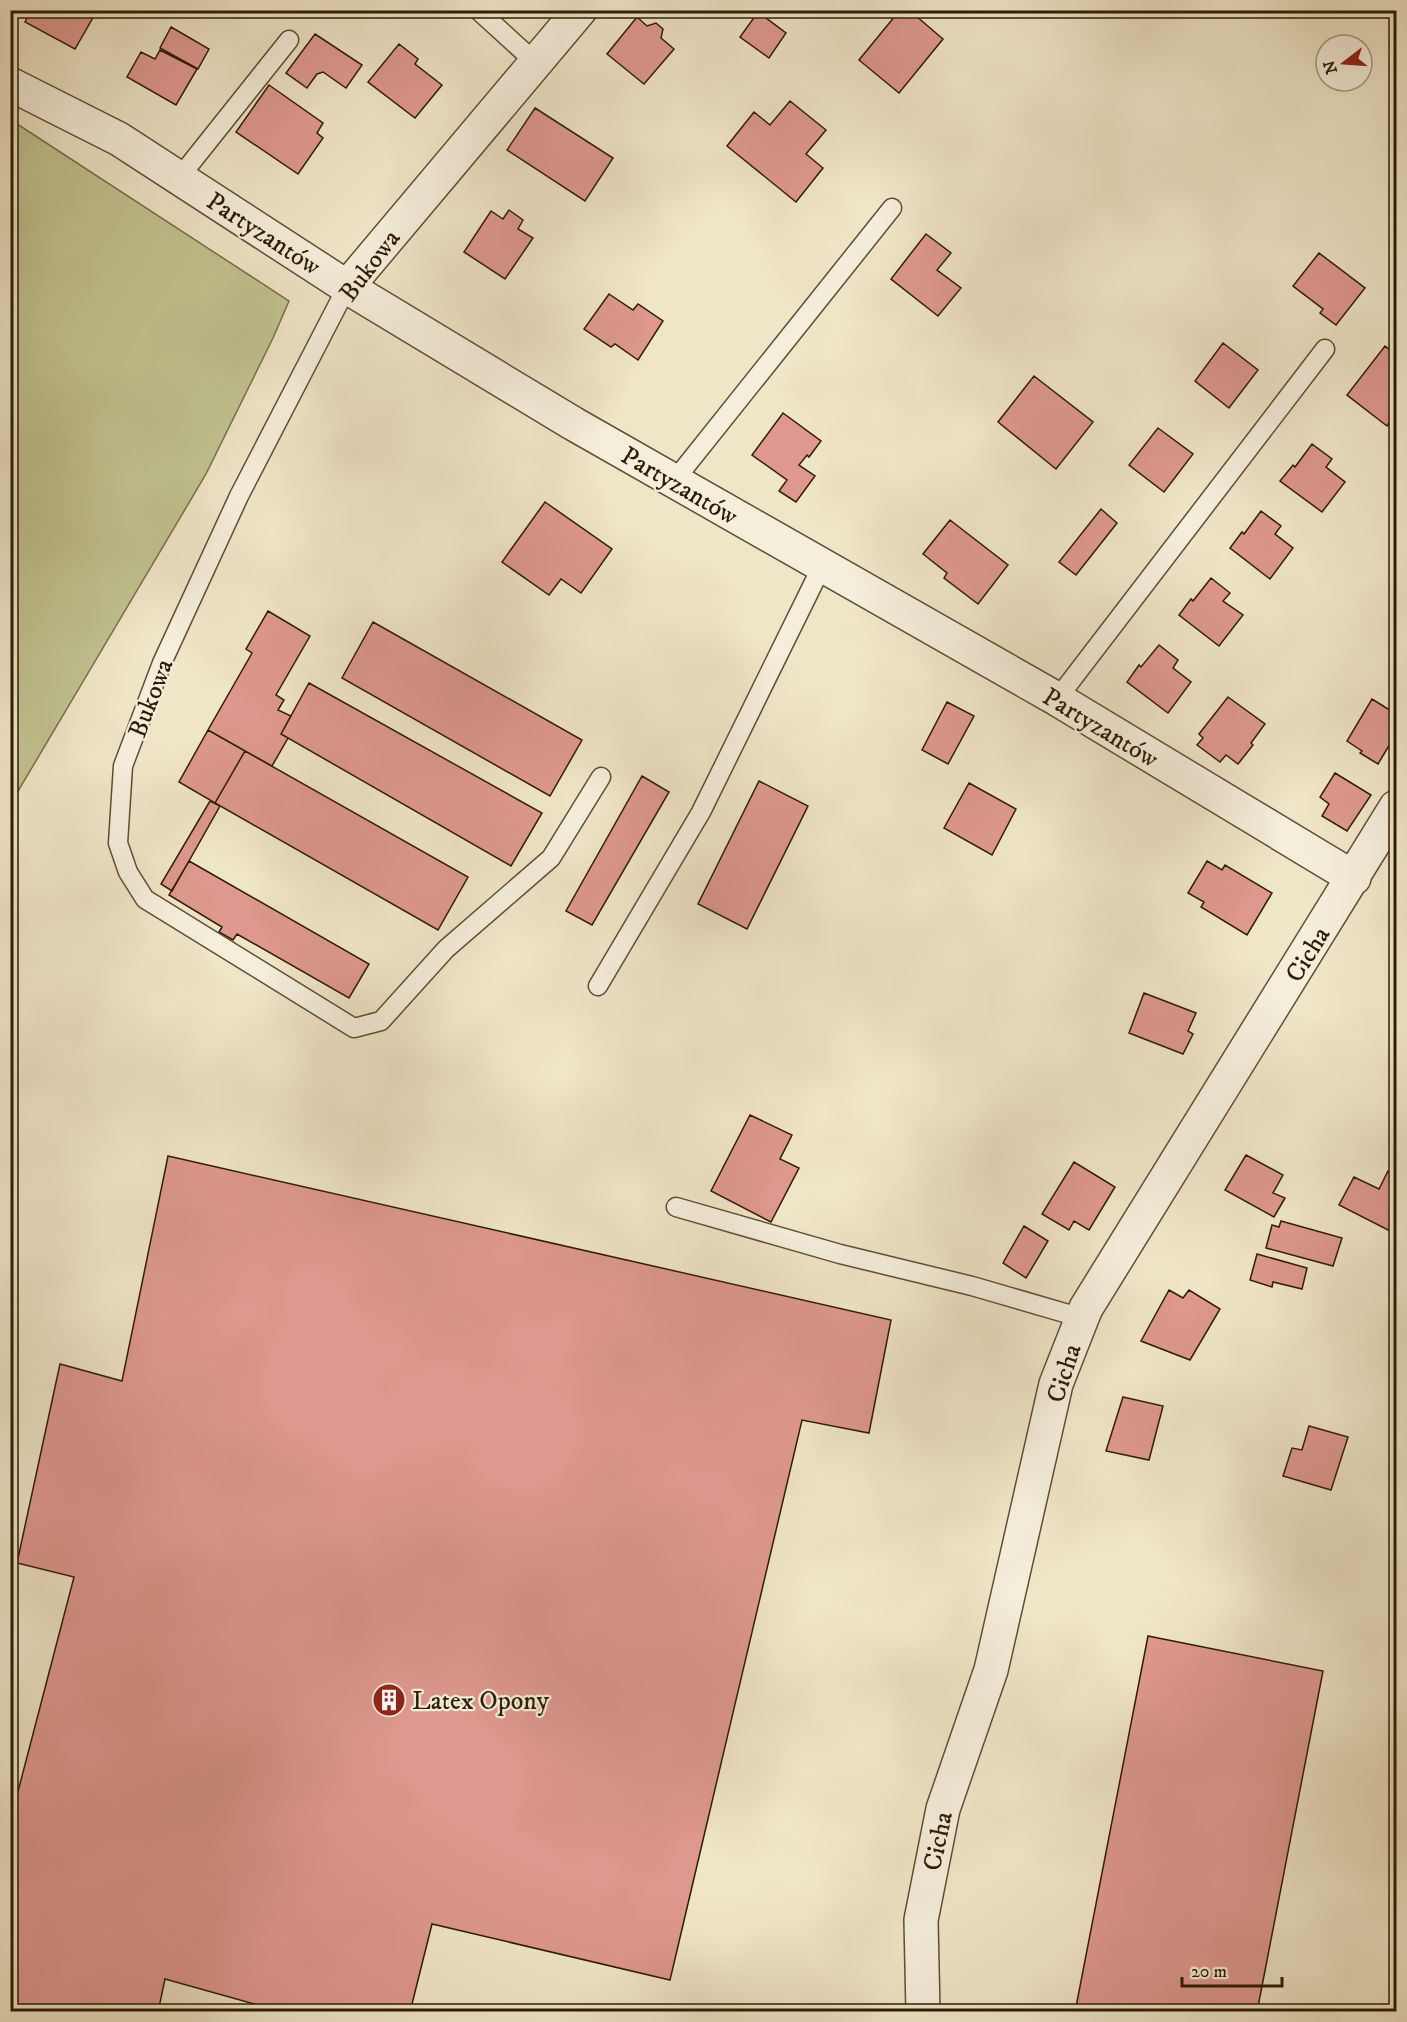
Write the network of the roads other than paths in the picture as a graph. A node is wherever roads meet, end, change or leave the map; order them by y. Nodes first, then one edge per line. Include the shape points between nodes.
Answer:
1 (478, 10) edge
2 (580, 10) edge
3 (289, 40) dead end
4 (536, 63) junction
5 (10, 84) edge
6 (179, 178) junction
7 (892, 208) dead end
8 (347, 287) junction
9 (1326, 349) dead end
10 (674, 482) junction
11 (822, 566) junction
12 (1057, 699) junction
13 (601, 777) dead end
14 (1396, 807) edge
15 (1354, 878) junction
16 (598, 986) dead end
17 (676, 1207) dead end
18 (1082, 1318) junction
19 (923, 2012) edge

1 - 4 lane
2 - 4 street, Bukowa
3 - 6 lane
4 - 8 street, Bukowa
5 - 6 street, Partyzantów via 119,139
6 - 8 street, Partyzantów
7 - 10 lane
8 - 10 street, Partyzantów
8 - 13 lane, Bukowa via 239,496 162,663 123,766 118,843 128,872 145,899 354,1028 381,1021 446,949 551,858
9 - 12 lane
10 - 11 street, Partyzantów
11 - 12 street, Partyzantów
11 - 16 lane via 702,812
12 - 15 street, Partyzantów
14 - 15 street, Cicha
15 - 18 street, Cicha
17 - 18 lane
18 - 19 street, Cicha via 1056,1384 991,1670 943,1809 921,1920

